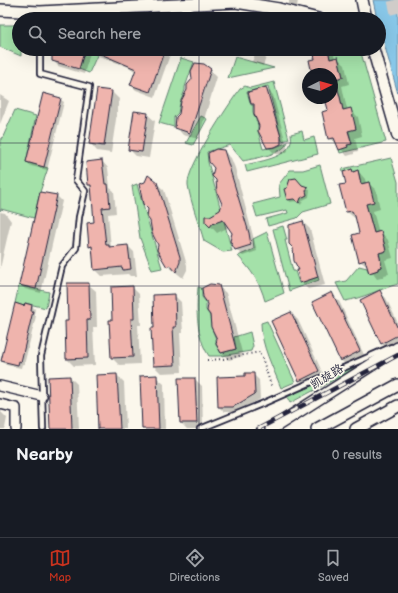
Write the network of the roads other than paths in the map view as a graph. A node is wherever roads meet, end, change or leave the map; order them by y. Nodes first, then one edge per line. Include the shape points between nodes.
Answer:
1 (362, 0) edge
2 (0, 10) edge
3 (16, 12) edge
4 (85, 12) edge
5 (291, 12) edge
6 (365, 12) edge
7 (40, 56) edge
8 (375, 56) edge
9 (398, 136) edge
10 (398, 344) edge
11 (398, 348) edge
12 (398, 385) edge
13 (0, 386) edge
14 (42, 396) junction
15 (0, 404) edge
16 (398, 406) edge
17 (339, 416) junction
18 (16, 429) edge
19 (44, 429) edge
20 (200, 429) edge
21 (271, 429) edge
22 (313, 429) edge
23 (317, 429) edge
24 (356, 429) edge

1 - 6 street
2 - 3 street
4 - 5 street via 236,2
7 - 14 lane via 40,74 90,87 76,180 85,191 76,248 62,266 41,356
8 - 9 street
10 - 20 lane
11 - 21 street, 凯旋路
12 - 17 street
13 - 14 street
14 - 19 lane
15 - 18 street via 16,408
16 - 24 street
17 - 22 street
17 - 23 street

